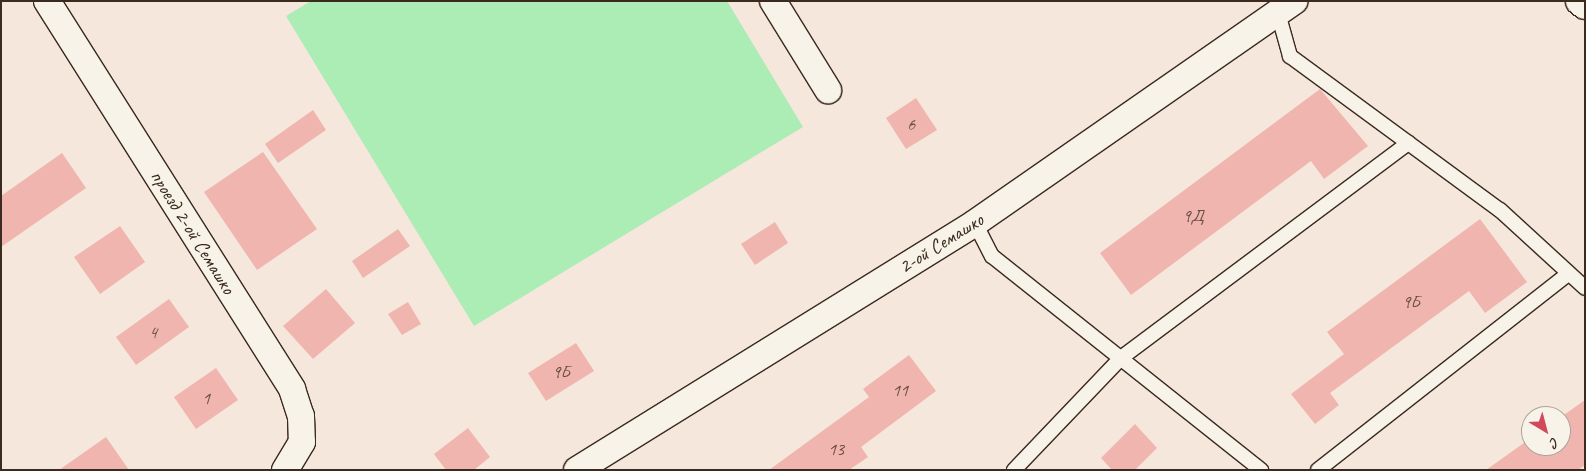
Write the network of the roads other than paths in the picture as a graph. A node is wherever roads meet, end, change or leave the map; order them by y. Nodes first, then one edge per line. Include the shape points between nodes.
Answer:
1 (47, 1) edge
2 (773, 1) edge
3 (1580, 1) edge
4 (1585, 5) edge
5 (1286, 7) edge
6 (828, 90) dead end
7 (1408, 142) junction
8 (975, 222) junction
9 (1568, 274) junction
10 (1585, 288) edge
11 (1120, 358) junction
12 (285, 470) edge
13 (577, 470) edge
14 (1014, 470) edge
15 (1261, 470) edge
16 (1318, 470) edge

1 - 12 street, проезд 2-ой Семашко via 292,389 301,416 302,442
2 - 6 street
3 - 4 main road
5 - 7 lane via 1290,56
5 - 8 street, 2-ой Семашко
7 - 9 lane via 1500,210
7 - 11 lane
8 - 11 lane via 992,256
8 - 13 street, 2-ой Семашко
9 - 10 lane
9 - 16 lane
11 - 14 lane
11 - 15 lane

